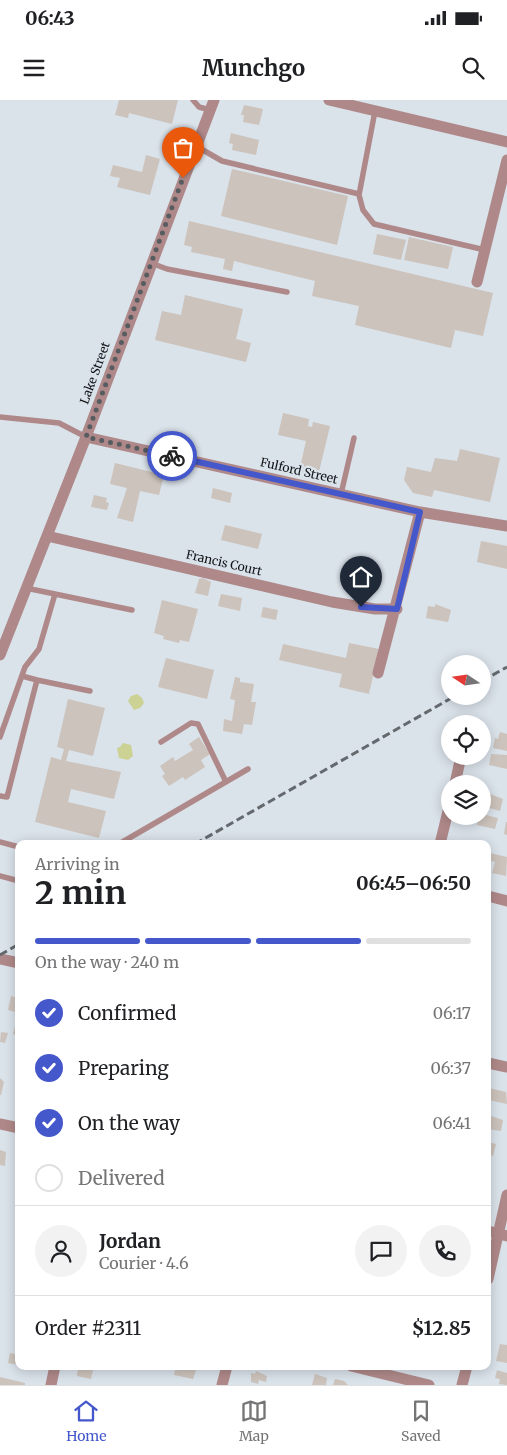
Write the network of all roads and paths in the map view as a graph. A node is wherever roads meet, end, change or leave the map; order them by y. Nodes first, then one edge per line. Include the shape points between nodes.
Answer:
1 (193, 100) edge
2 (329, 100) edge
3 (212, 105) edge
4 (375, 111) junction
5 (507, 142) edge
6 (196, 146) junction
7 (507, 160) edge
8 (359, 194) junction
9 (485, 250) junction
10 (151, 263) junction
11 (477, 282) dead end
12 (287, 292) dead end
13 (0, 417) edge
14 (86, 437) junction
15 (354, 438) dead end
16 (341, 494) junction
17 (420, 512) junction
18 (507, 526) edge
19 (47, 536) junction
20 (26, 588) junction
21 (55, 594) junction
22 (397, 609) junction
23 (132, 610) dead end
24 (0, 655) edge
25 (378, 673) dead end
26 (22, 676) junction
27 (36, 680) junction
28 (90, 691) dead end
29 (0, 737) edge
30 (161, 742) dead end
31 (248, 769) dead end
32 (226, 782) junction
33 (0, 796) edge
34 (445, 825) edge
35 (126, 840) edge
36 (441, 840) edge
37 (0, 842) edge
38 (15, 845) edge
39 (0, 876) edge
40 (15, 880) edge
41 (491, 897) edge
42 (507, 901) edge
43 (0, 959) edge
44 (15, 962) edge
45 (491, 1064) edge
46 (507, 1067) edge
47 (0, 1124) edge
48 (15, 1127) edge
49 (507, 1195) edge
50 (498, 1233) edge
51 (491, 1264) edge
52 (54, 1370) edge
53 (226, 1370) edge
54 (367, 1370) edge
55 (466, 1370) edge
56 (51, 1385) edge
57 (222, 1385) edge
58 (429, 1385) edge
59 (462, 1385) edge

1 - 3 lane via 200,106
2 - 4 street
3 - 6 street, Lake Street
4 - 5 street
4 - 8 lane
6 - 8 lane via 222,161
6 - 10 street, Lake Street
7 - 9 street
8 - 9 lane via 363,210 374,224
9 - 11 street
10 - 12 lane via 167,269
10 - 14 street, Lake Street
13 - 14 lane via 59,423
14 - 16 street, Fulford Street
14 - 19 street, Lake Street
15 - 16 lane
16 - 17 street, Fulford Street
17 - 18 street, Fulford Street
17 - 22 street
19 - 20 street, Lake Street
19 - 22 street, Francis Court via 332,602
20 - 21 lane
20 - 24 street, Lake Street
21 - 23 lane
21 - 26 lane via 39,648
22 - 25 street
26 - 27 lane
26 - 29 lane
27 - 28 lane
27 - 33 lane via 7,797
30 - 32 lane via 191,723 198,724
31 - 32 lane
32 - 35 lane
34 - 36 street
37 - 38 lane
39 - 40 lane
41 - 42 street
43 - 44 street
45 - 46 street
47 - 48 street
49 - 50 street
50 - 51 street
52 - 56 street
53 - 57 street
54 - 58 street
55 - 59 street

